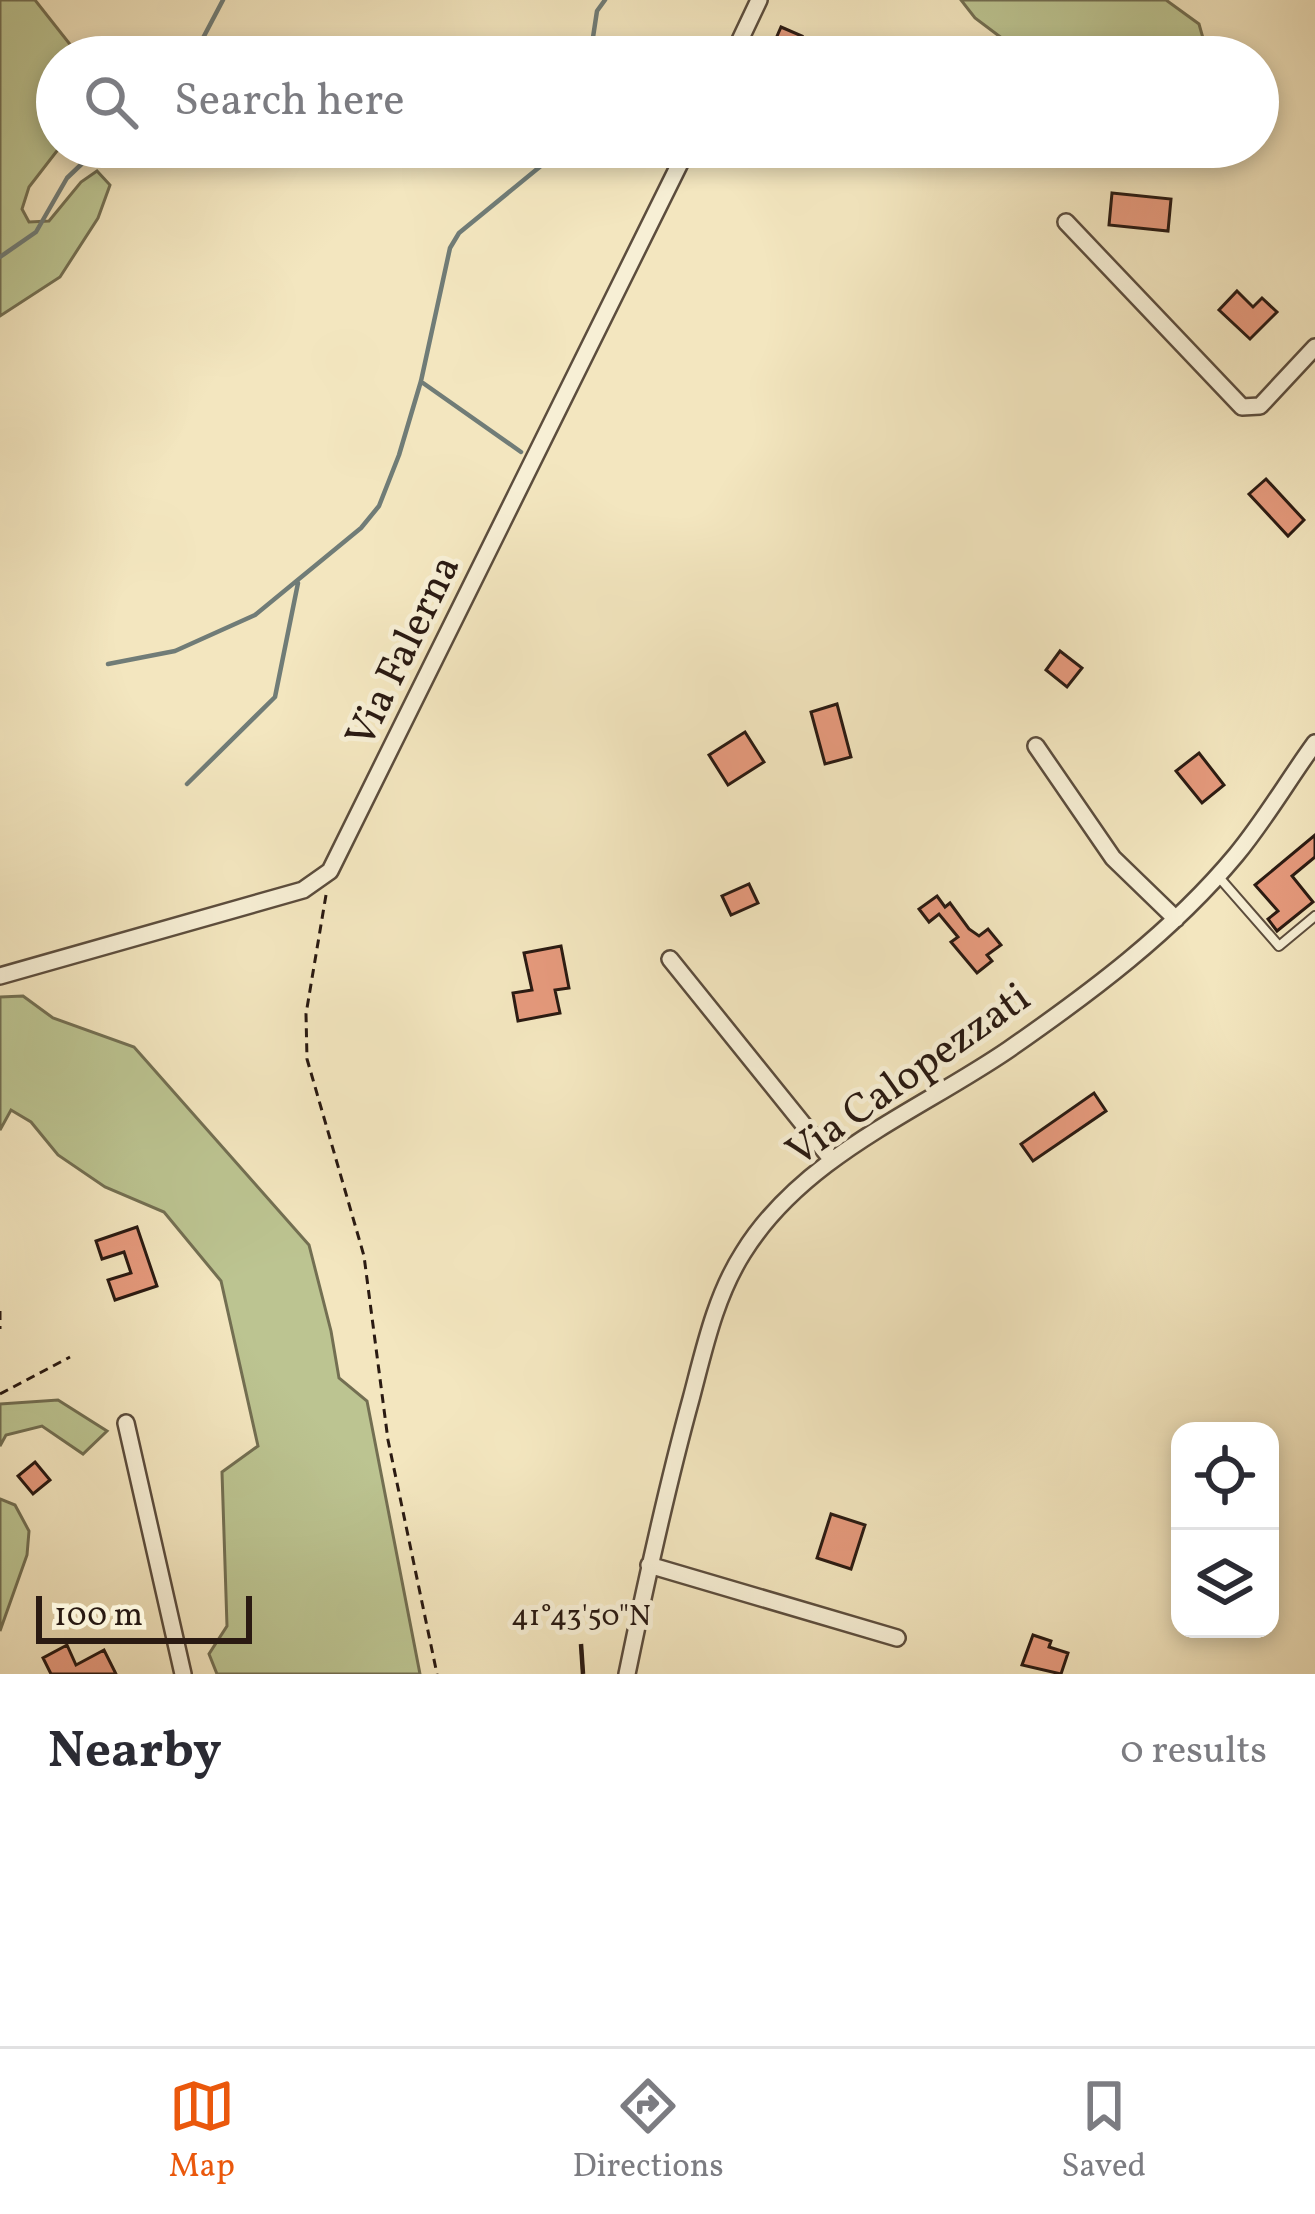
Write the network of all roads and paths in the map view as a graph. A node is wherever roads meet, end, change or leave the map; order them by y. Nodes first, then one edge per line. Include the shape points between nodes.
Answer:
1 (759, 0) edge
2 (742, 36) edge
3 (678, 168) edge
4 (1066, 222) dead end
5 (1315, 347) edge
6 (1315, 743) edge
7 (1036, 746) dead end
8 (327, 874) junction
9 (1217, 875) junction
10 (1315, 916) edge
11 (1177, 919) junction
12 (670, 958) dead end
13 (0, 976) edge
14 (832, 1160) junction
15 (0, 1311) edge
16 (0, 1329) edge
17 (70, 1357) dead end
18 (0, 1394) edge
19 (126, 1424) dead end
20 (649, 1565) junction
21 (897, 1638) dead end
22 (183, 1674) edge
23 (437, 1674) edge
24 (627, 1674) edge

1 - 2 street
3 - 8 street, Via Falerna
4 - 5 street via 1242,407 1260,406
6 - 9 street, Via Calopezzati
7 - 11 street via 1113,857
8 - 13 street via 303,890
8 - 23 path via 307,1059 364,1256 388,1440
9 - 10 lane via 1279,946
9 - 11 street, Via Calopezzati
11 - 14 street, Via Calopezzati via 1008,1050
12 - 14 street
14 - 20 street, Via Calopezzati via 766,1222 726,1286
15 - 16 path
17 - 18 path
19 - 22 street
20 - 21 street
20 - 24 street, Via Calopezzati

